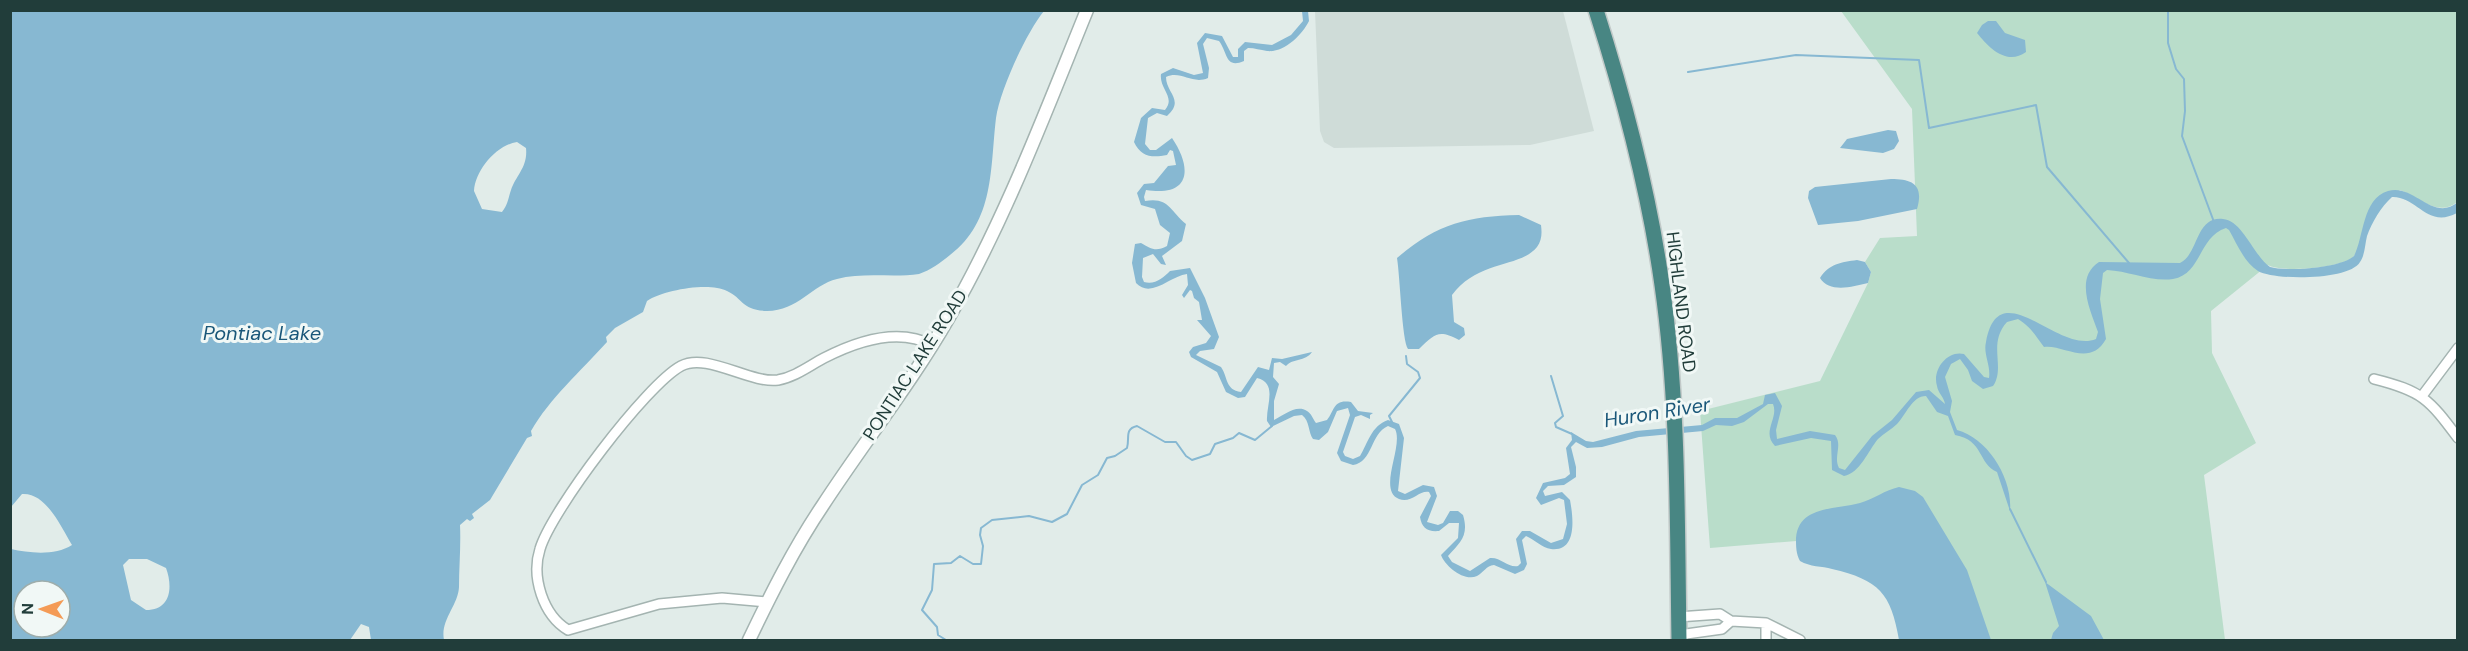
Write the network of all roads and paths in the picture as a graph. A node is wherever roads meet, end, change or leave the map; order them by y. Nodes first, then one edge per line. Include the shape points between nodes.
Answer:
1 (1088, 10) edge
2 (1596, 10) edge
3 (932, 345) junction
4 (2457, 348) edge
5 (2374, 379) dead end
6 (2422, 396) junction
7 (2457, 438) edge
8 (767, 602) junction
9 (1678, 617) junction
10 (1731, 621) junction
11 (1766, 623) junction
12 (1679, 638) edge
13 (749, 640) edge
14 (1766, 640) edge
15 (1800, 640) edge

1 - 3 street, PONTIAC LAKE ROAD via 983,252
2 - 9 highway, HIGHLAND ROAD via 1626,107 1662,286 1676,475
3 - 8 street, PONTIAC LAKE ROAD via 822,506
3 - 8 street via 916,338 866,340 793,376 776,380 696,363 682,365 626,421 585,472 539,551 542,594 549,612 568,630 659,604 722,598
4 - 6 street
5 - 6 street via 2409,388
6 - 7 street
8 - 13 street, PONTIAC LAKE ROAD
9 - 10 street via 1720,614
9 - 12 highway, HIGHLAND ROAD
10 - 11 street
10 - 12 street via 1722,629
11 - 14 street
11 - 15 street

